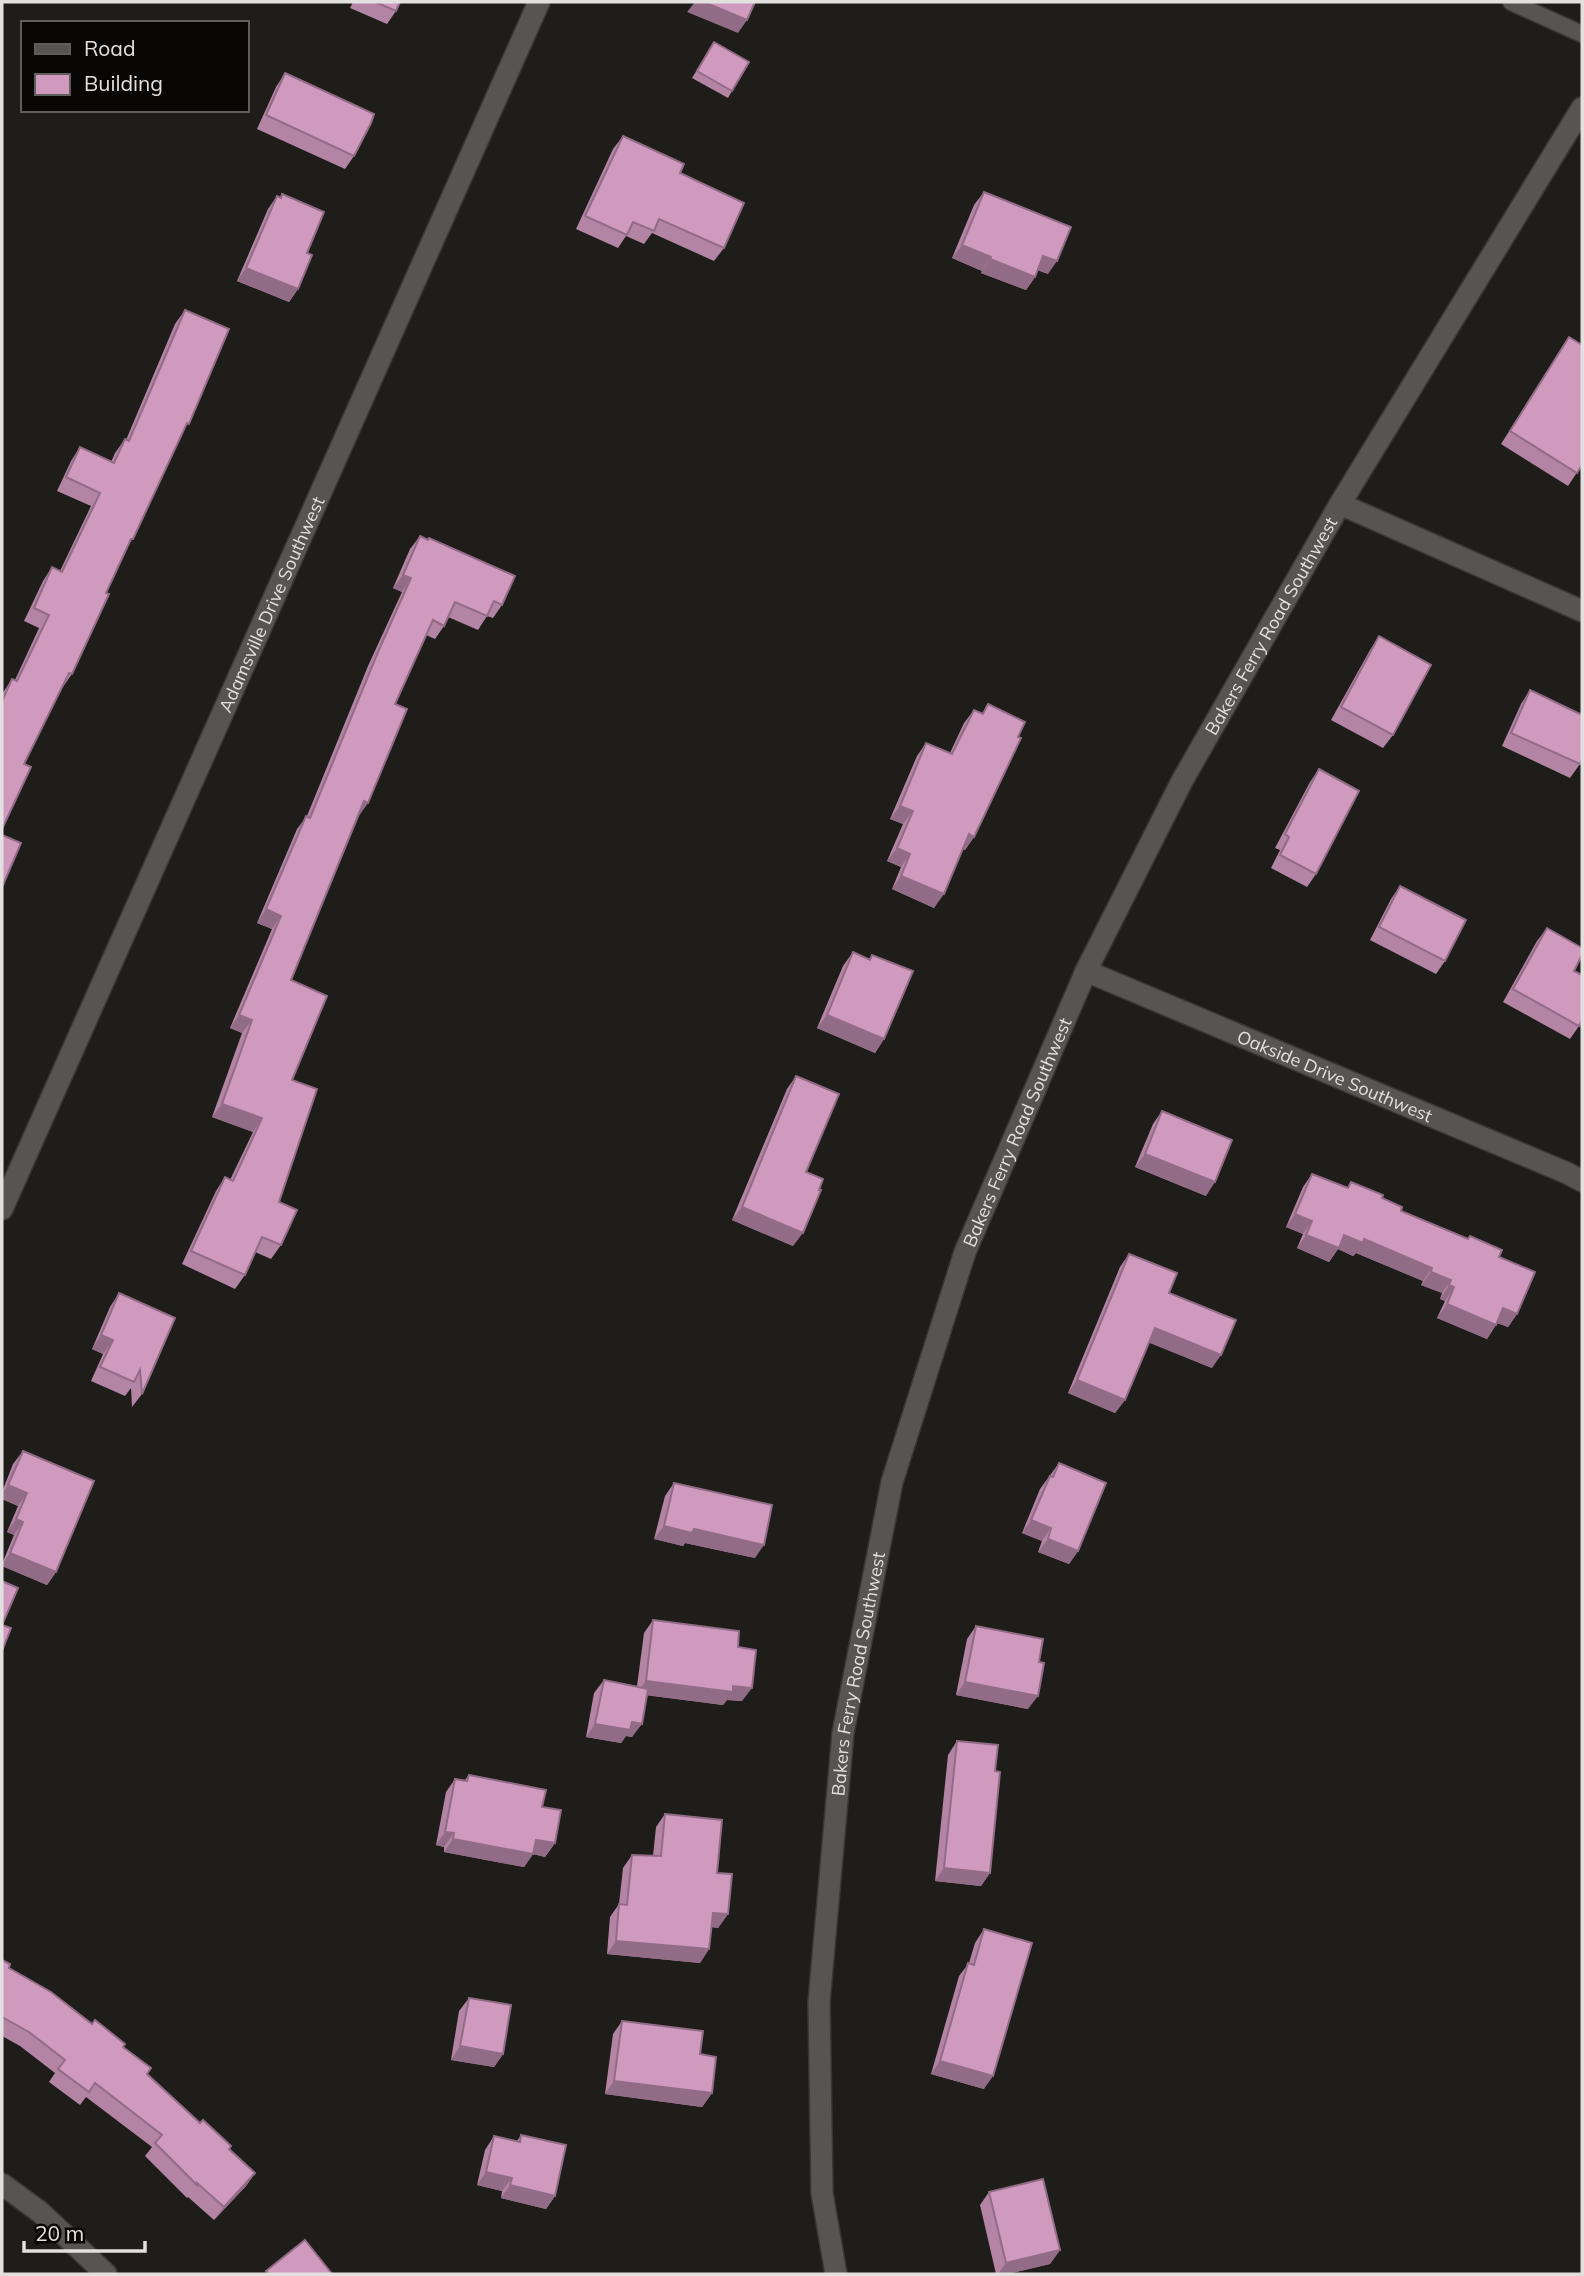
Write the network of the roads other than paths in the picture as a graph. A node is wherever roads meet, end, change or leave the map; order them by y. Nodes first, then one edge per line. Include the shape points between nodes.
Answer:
1 (540, 2) edge
2 (1511, 2) edge
3 (1582, 34) edge
4 (1582, 108) edge
5 (1340, 504) junction
6 (1582, 611) edge
7 (1086, 971) junction
8 (1582, 1181) edge
9 (2, 1209) edge
10 (2, 2184) edge
11 (106, 2274) edge
12 (836, 2274) edge

1 - 9 street, Adamsville Drive Southwest
2 - 3 lane
4 - 5 street, Bakers Ferry Road Southwest
5 - 6 street
5 - 7 street, Bakers Ferry Road Southwest via 1182,782
7 - 8 street, Oakside Drive Southwest
7 - 12 street, Bakers Ferry Road Southwest via 965,1252 892,1482 842,1733 820,2002 821,2193
10 - 11 street via 40,2212

